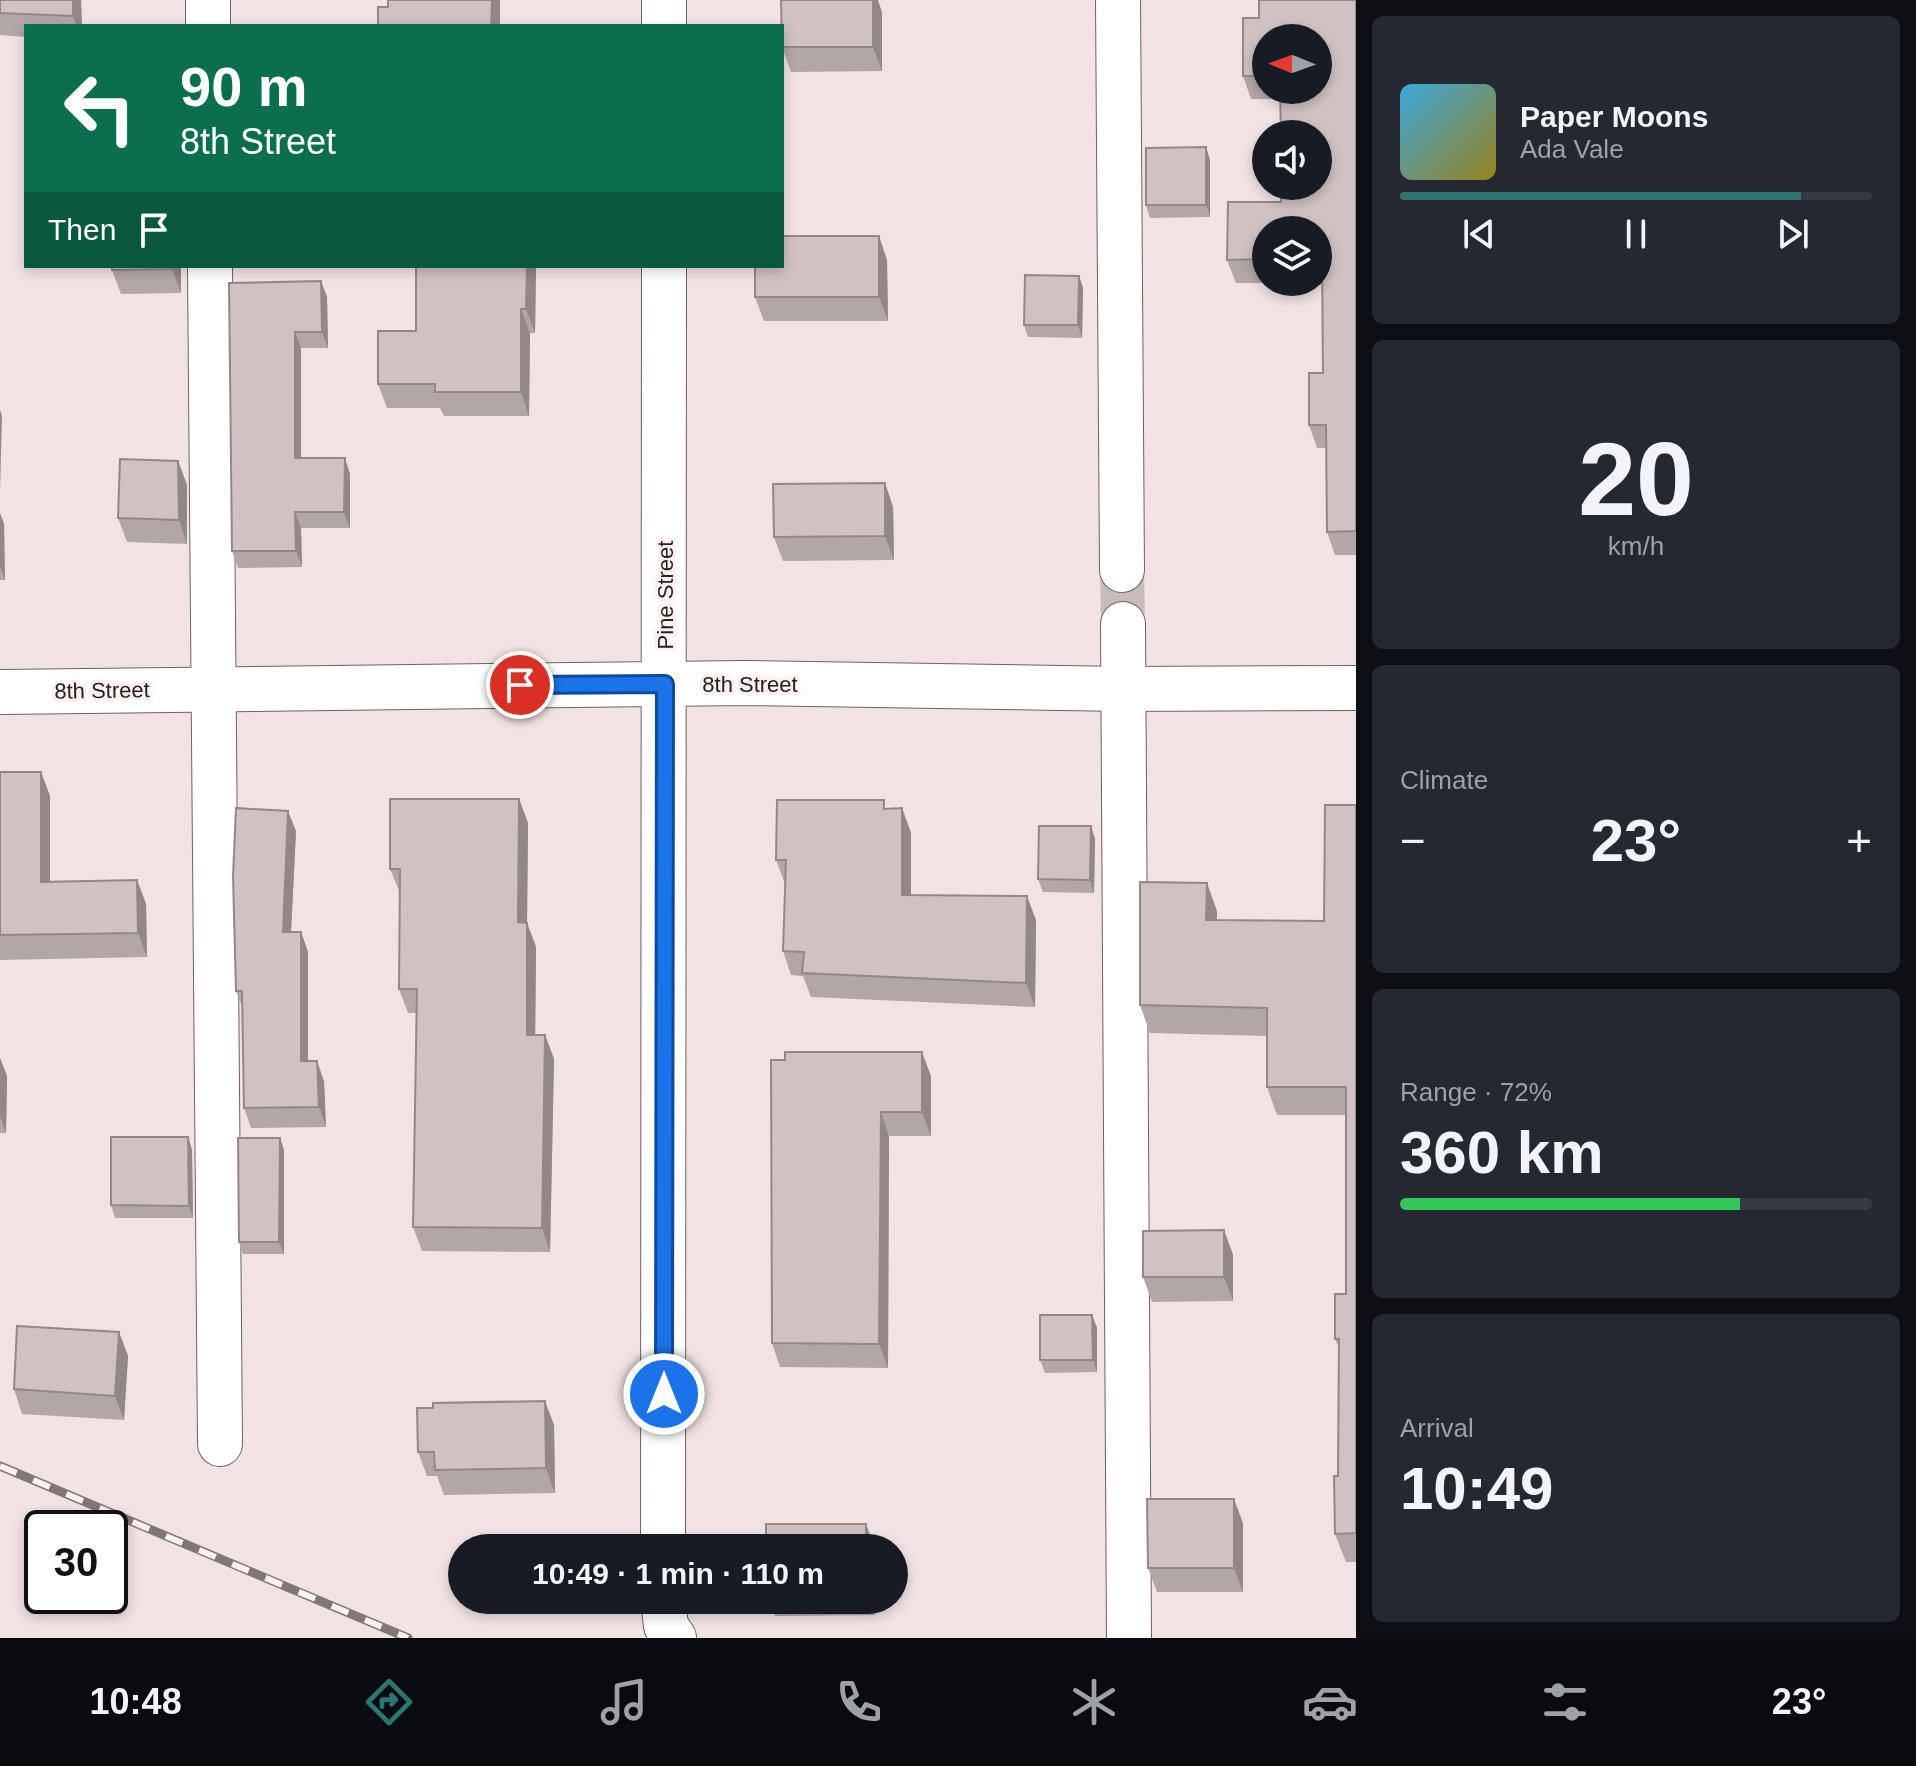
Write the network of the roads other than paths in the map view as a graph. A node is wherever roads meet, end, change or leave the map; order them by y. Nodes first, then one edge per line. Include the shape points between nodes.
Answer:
1 (208, 0) edge
2 (664, 0) edge
3 (1118, 0) edge
4 (208, 24) edge
5 (664, 24) edge
6 (210, 268) edge
7 (664, 268) edge
8 (1122, 570) tunnel mouth
9 (1123, 624) tunnel mouth
10 (665, 684) junction
11 (212, 687) junction
12 (1356, 688) edge
13 (1124, 689) junction
14 (0, 692) edge
15 (220, 1444) dead end
16 (663, 1534) edge
17 (665, 1614) edge
18 (674, 1638) edge
19 (1129, 1638) edge

1 - 4 street
2 - 5 street
3 - 8 street
6 - 11 street
7 - 10 street, Pine Street
9 - 13 street
10 - 11 street, 8th Street
10 - 13 street, 8th Street
10 - 16 street, Pine Street
11 - 14 street, 8th Street
11 - 15 street
12 - 13 street, 8th Street
13 - 19 street
17 - 18 street

